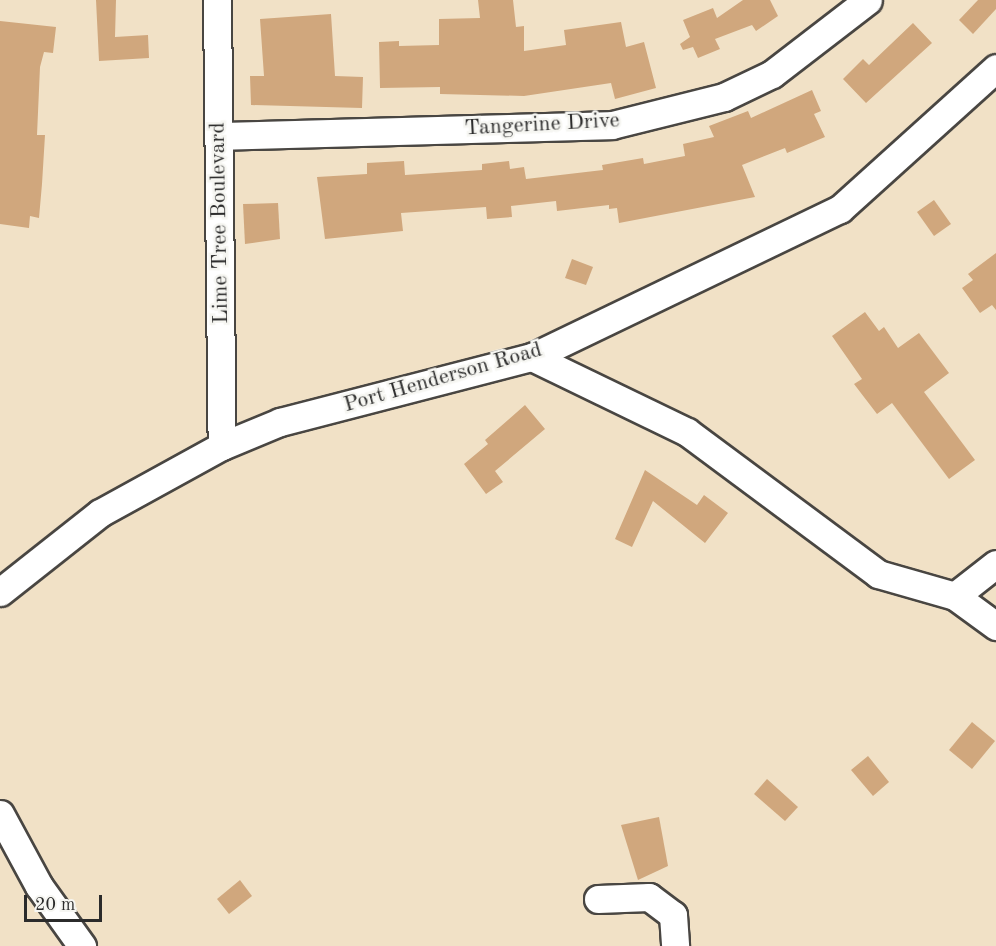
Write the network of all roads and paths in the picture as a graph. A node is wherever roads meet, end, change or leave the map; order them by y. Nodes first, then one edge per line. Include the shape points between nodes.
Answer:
1 (217, 0) edge
2 (868, 0) edge
3 (996, 68) edge
4 (219, 136) junction
5 (532, 357) junction
6 (222, 446) junction
7 (996, 564) edge
8 (0, 592) edge
9 (955, 596) junction
10 (996, 626) edge
11 (0, 814) edge
12 (598, 899) dead end
13 (82, 946) edge
14 (675, 946) edge

1 - 4 street, Lime Tree Boulevard
2 - 4 street, Tangerine Drive via 772,74 724,97 612,125
3 - 5 street, Port Henderson Road via 840,209
4 - 6 street, Lime Tree Boulevard
5 - 6 street, Port Henderson Road via 280,422
5 - 9 street via 687,432 878,574
6 - 8 street, Port Henderson Road via 100,513
7 - 9 street
9 - 10 street
11 - 13 street via 39,886
12 - 14 street via 649,897 673,915

